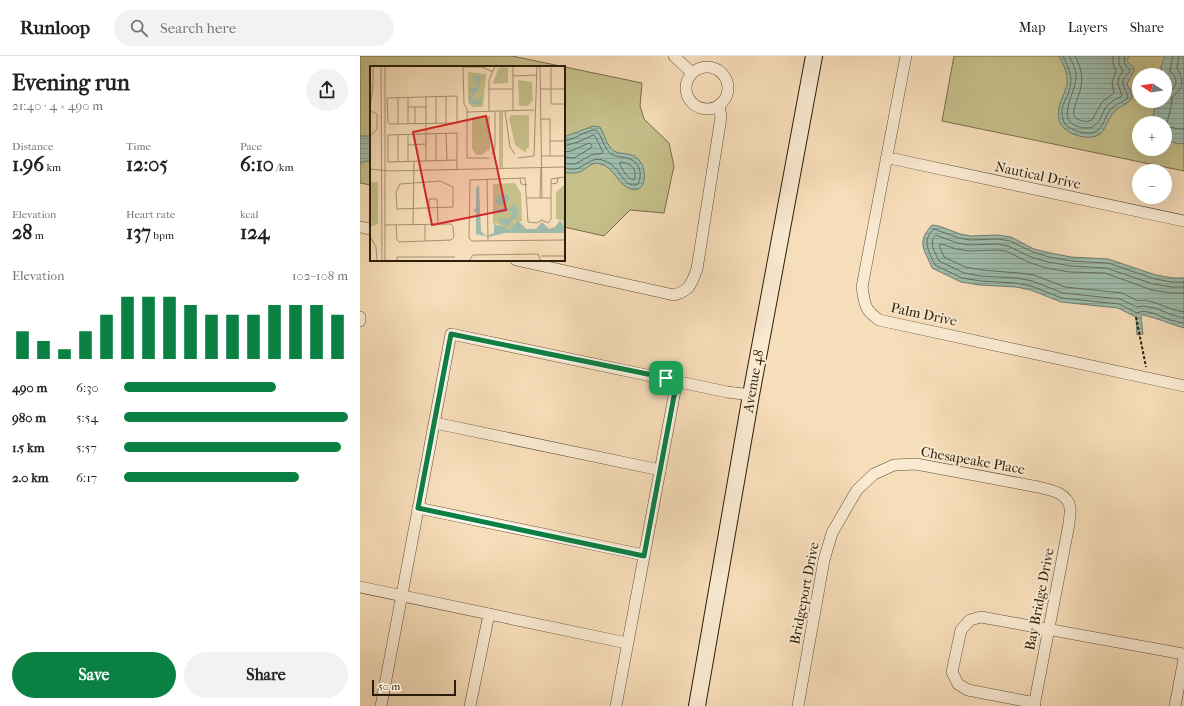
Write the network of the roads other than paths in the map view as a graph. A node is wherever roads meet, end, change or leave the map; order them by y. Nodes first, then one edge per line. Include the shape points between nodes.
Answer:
1 (674, 56) edge
2 (814, 56) edge
3 (906, 56) edge
4 (692, 73) junction
5 (719, 105) junction
6 (886, 159) junction
7 (1184, 221) edge
8 (360, 227) edge
9 (370, 229) edge
10 (521, 261) edge
11 (360, 316) edge
12 (360, 321) edge
13 (677, 380) junction
14 (1184, 386) edge
15 (750, 395) junction
16 (435, 423) junction
17 (660, 470) junction
18 (874, 474) joint
19 (1067, 498) joint
20 (418, 508) junction
21 (644, 556) junction
22 (360, 587) edge
23 (402, 596) junction
24 (489, 614) junction
25 (1049, 630) junction
26 (627, 643) junction
27 (1184, 654) edge
28 (1184, 659) edge
29 (1035, 704) edge
30 (381, 706) edge
31 (470, 706) edge
32 (616, 706) edge
33 (697, 706) edge
34 (798, 706) edge
35 (1175, 706) edge

1 - 4 street
2 - 15 main road, Avenue 48
3 - 6 street, Palm Drive
4 - 5 street via 686,86 694,104 706,109
4 - 5 street via 704,67 711,67 723,74 727,80 728,94
5 - 10 street via 721,117 697,268 691,285 683,292 674,294
6 - 7 street, Nautical Drive via 901,160
6 - 14 street, Palm Drive via 862,287 864,305 871,314 879,320
8 - 9 street
11 - 12 street
13 - 15 street
13 - 16 street via 451,334
13 - 17 street
15 - 33 main road, Avenue 48
16 - 17 street
16 - 20 street
17 - 21 street
18 - 19 street, Chesapeake Place via 894,465 916,464 1055,490
18 - 34 street, Bridgeport Drive via 857,490 832,534 824,560
19 - 25 street, Bay Bridge Drive via 1071,509 1069,524
20 - 21 street
20 - 23 street
21 - 26 street
22 - 23 street
23 - 24 street
23 - 30 street
24 - 26 street
24 - 31 street
25 - 27 street
25 - 29 street, Bay Bridge Drive
25 - 29 street via 981,618 970,620 961,630 952,672 958,684 968,690
26 - 32 street
28 - 35 street

